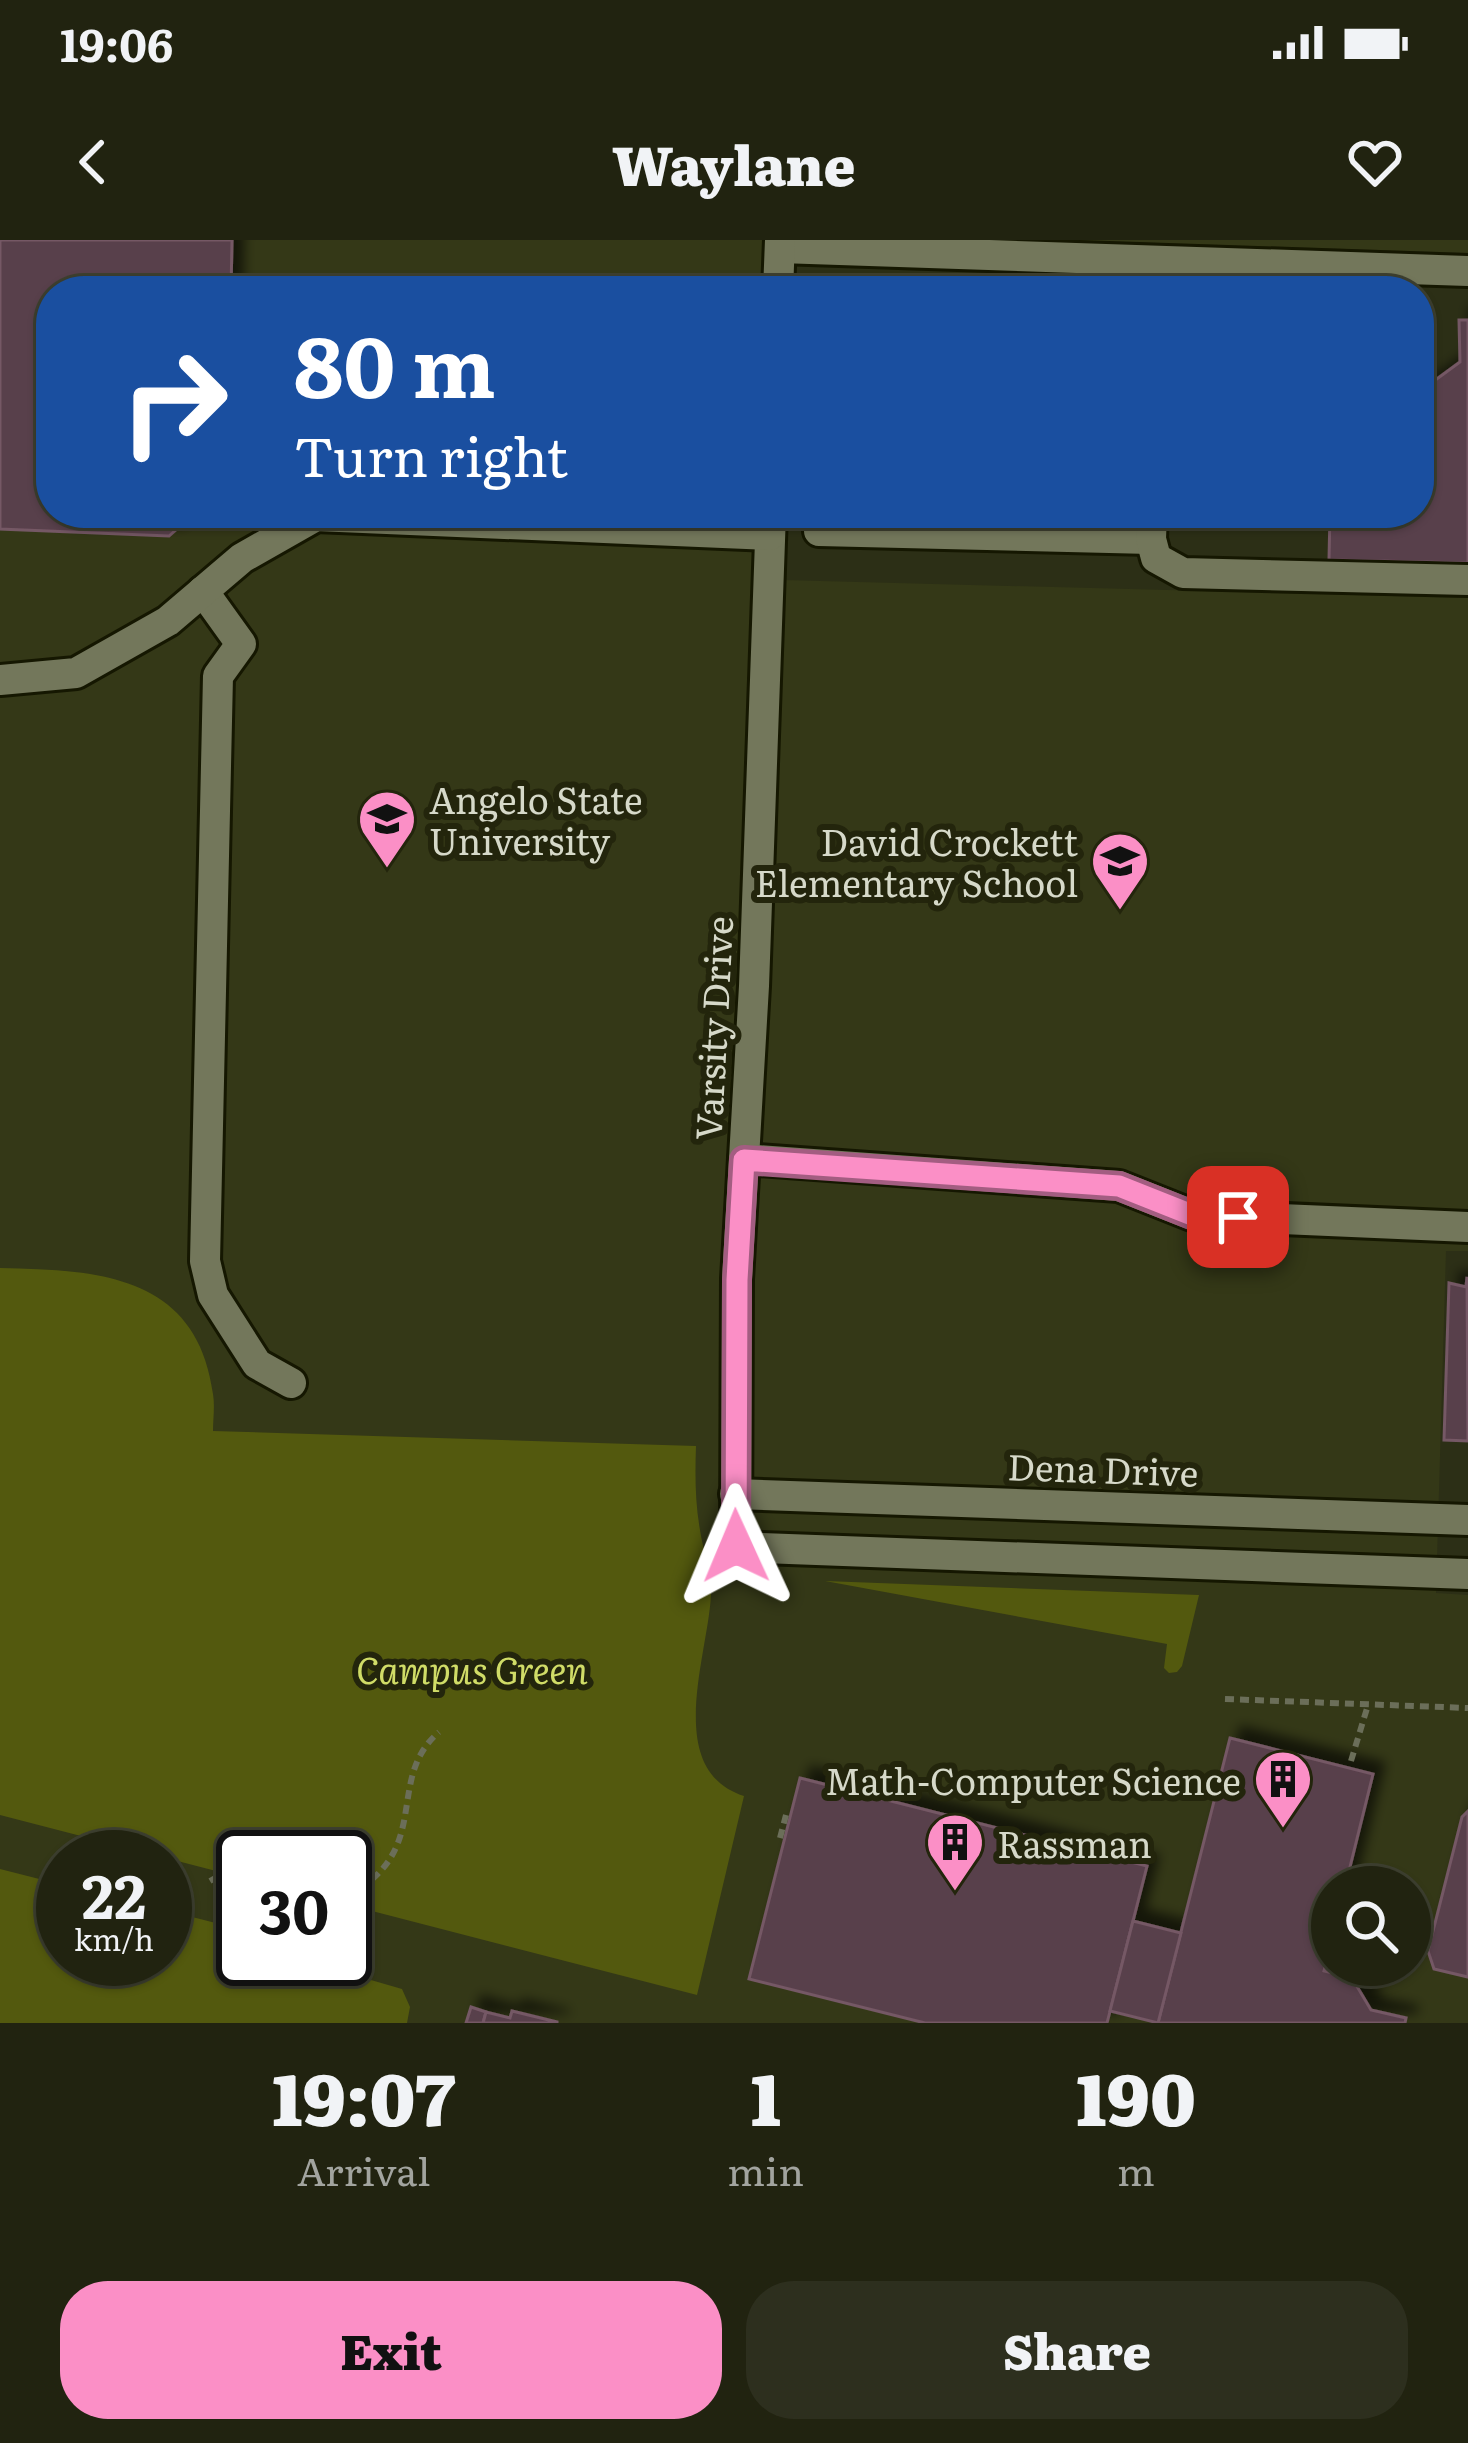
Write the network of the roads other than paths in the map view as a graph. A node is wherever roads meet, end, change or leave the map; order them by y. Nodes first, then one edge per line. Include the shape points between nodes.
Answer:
1 (780, 244) edge
2 (1468, 271) edge
3 (779, 276) edge
4 (295, 528) edge
5 (770, 528) edge
6 (818, 528) edge
7 (1018, 528) edge
8 (1152, 528) edge
9 (1468, 580) edge
10 (203, 591) junction
11 (0, 680) edge
12 (744, 1160) junction
13 (1468, 1227) edge
14 (291, 1382) dead end
15 (735, 1494) junction
16 (1468, 1520) edge
17 (1468, 1574) edge

1 - 2 street
1 - 3 street
4 - 10 street
5 - 12 street, Varsity Drive
6 - 7 street
8 - 9 street via 1156,558 1183,573
10 - 11 street via 168,621 76,673
10 - 14 street via 241,644 218,676 205,1261 213,1294 257,1364
12 - 13 street via 1119,1186 1192,1215
12 - 15 street, Varsity Drive
15 - 16 street, Dena Drive
15 - 17 street, Varsity Drive via 736,1546

